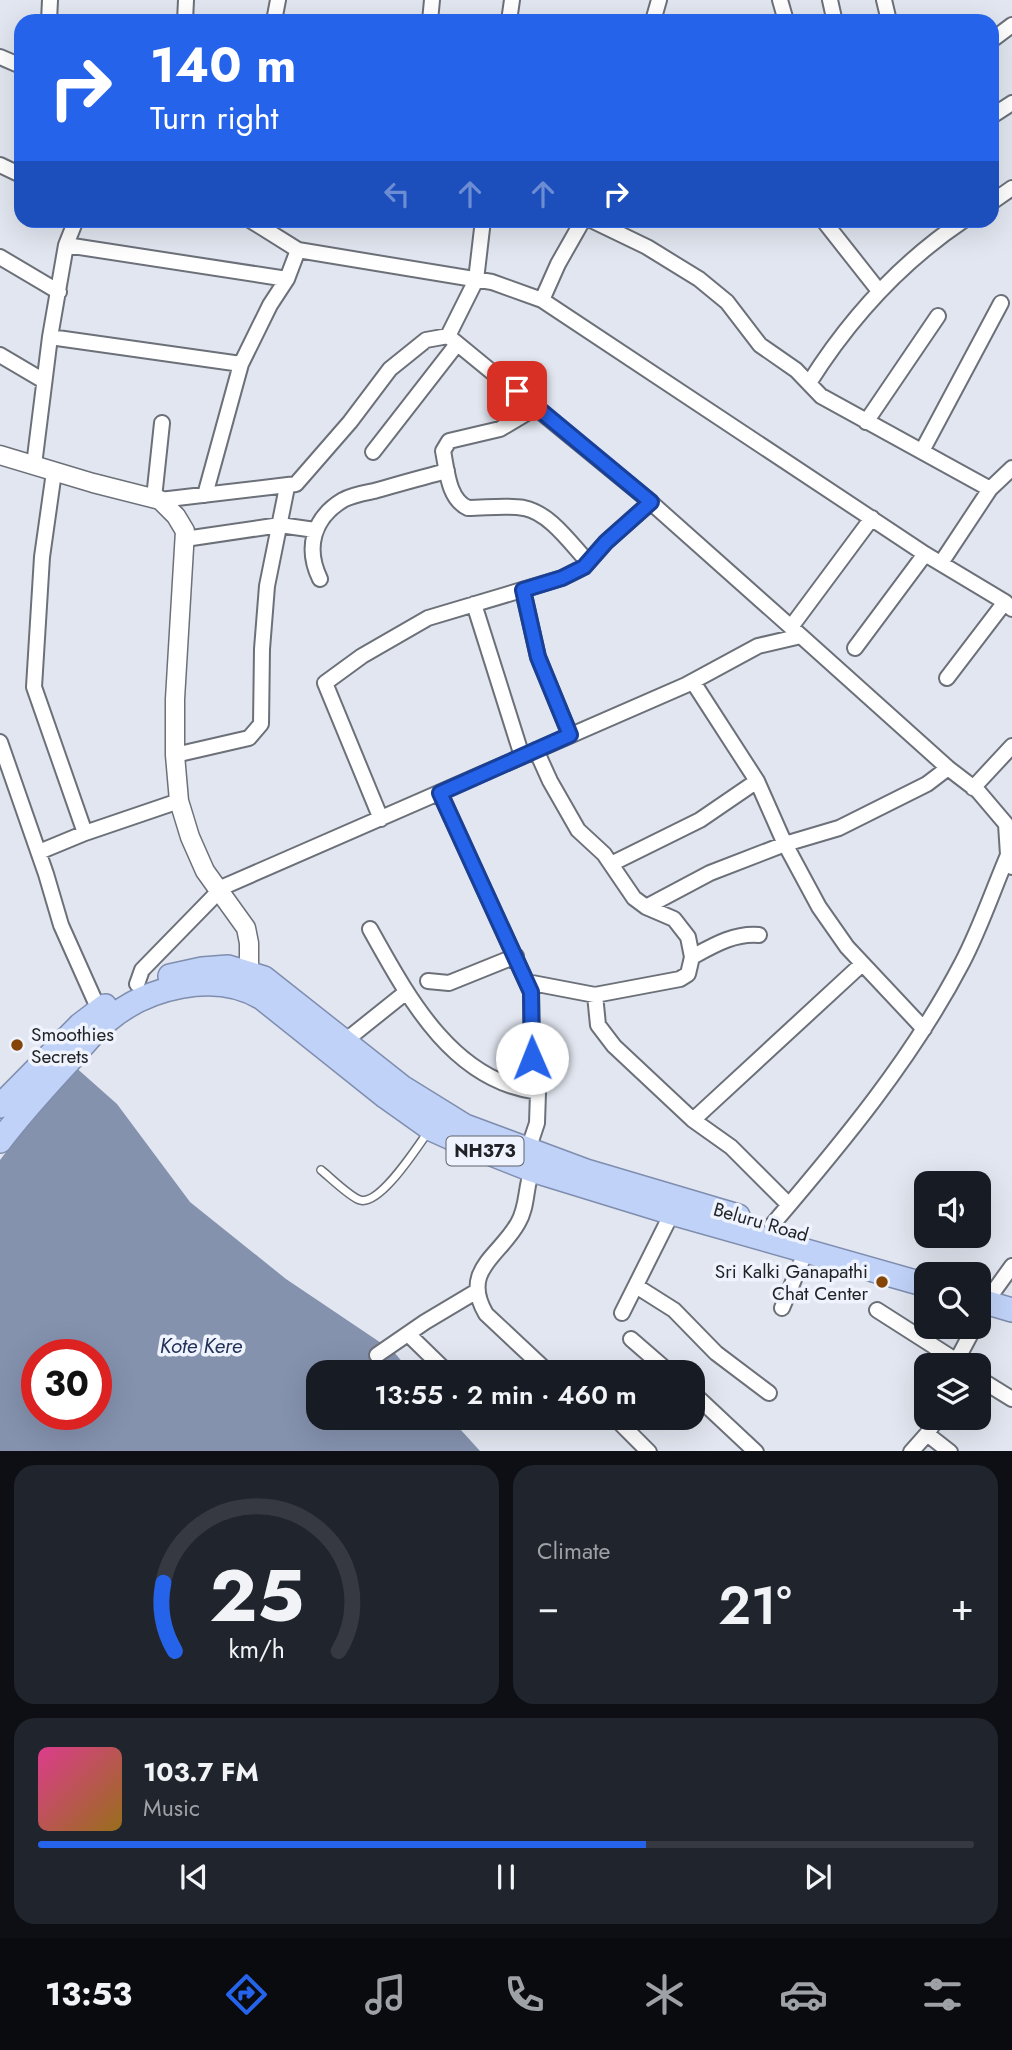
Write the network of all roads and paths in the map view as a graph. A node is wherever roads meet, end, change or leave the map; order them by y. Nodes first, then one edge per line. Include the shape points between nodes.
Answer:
1 (73, 228) edge
2 (264, 228) edge
3 (278, 228) edge
4 (482, 228) edge
5 (578, 228) edge
6 (608, 228) edge
7 (829, 228) edge
8 (952, 228) edge
9 (277, 236) junction
10 (66, 245) junction
11 (298, 250) junction
12 (0, 257) edge
13 (286, 279) junction
14 (476, 280) junction
15 (879, 291) junction
16 (59, 292) junction
17 (542, 300) junction
18 (1001, 303) dead end
19 (938, 316) dead end
20 (50, 337) junction
21 (452, 340) junction
22 (0, 355) edge
23 (241, 364) junction
24 (44, 381) junction
25 (809, 383) junction
26 (537, 407) junction
27 (866, 422) junction
28 (162, 423) dead end
29 (922, 451) junction
30 (373, 452) dead end
31 (0, 455) edge
32 (34, 465) junction
33 (1012, 468) edge
34 (54, 471) junction
35 (447, 471) junction
36 (287, 486) junction
37 (990, 489) junction
38 (205, 495) junction
39 (158, 499) junction
40 (651, 502) junction
41 (872, 518) junction
42 (280, 525) junction
43 (315, 530) junction
44 (185, 539) junction
45 (925, 554) junction
46 (588, 562) junction
47 (941, 563) junction
48 (320, 579) dead end
49 (523, 590) junction
50 (474, 604) junction
51 (1008, 605) edge
52 (796, 632) junction
53 (855, 648) dead end
54 (947, 678) dead end
55 (693, 682) junction
56 (570, 735) junction
57 (0, 742) edge
58 (1012, 746) edge
59 (529, 753) junction
60 (175, 755) junction
61 (948, 768) junction
62 (757, 781) junction
63 (973, 788) junction
64 (440, 793) junction
65 (180, 801) junction
66 (380, 819) junction
67 (1009, 821) edge
68 (85, 833) junction
69 (785, 844) junction
70 (39, 852) junction
71 (1010, 861) edge
72 (611, 864) junction
73 (218, 892) junction
74 (646, 907) junction
75 (370, 929) dead end
76 (759, 935) dead end
77 (516, 956) junction
78 (692, 957) junction
79 (862, 964) junction
80 (249, 971) junction
81 (428, 981) dead end
82 (527, 982) junction
83 (137, 984) junction
84 (405, 993) junction
85 (596, 995) junction
86 (99, 1010) junction
87 (924, 1029) junction
88 (345, 1041) junction
89 (538, 1093) junction
90 (0, 1107) edge
91 (693, 1120) junction
92 (431, 1129) junction
93 (0, 1141) edge
94 (530, 1160) junction
95 (321, 1170) dead end
96 (789, 1205) junction
97 (672, 1213) junction
98 (772, 1226) junction
99 (806, 1251) junction
100 (1012, 1266) edge
101 (914, 1268) edge
102 (914, 1282) edge
103 (636, 1286) junction
104 (477, 1291) junction
105 (991, 1296) edge
106 (991, 1301) edge
107 (782, 1308) dead end
108 (877, 1310) dead end
109 (1012, 1310) edge
110 (622, 1313) dead end
111 (408, 1334) junction
112 (631, 1339) dead end
113 (944, 1353) edge
114 (377, 1355) dead end
115 (435, 1360) edge
116 (535, 1360) edge
117 (655, 1360) edge
118 (991, 1386) edge
119 (769, 1393) dead end
120 (1012, 1399) edge
121 (705, 1404) edge
122 (626, 1430) edge
123 (930, 1430) edge
124 (927, 1434) junction
125 (646, 1451) edge
126 (757, 1451) edge
127 (911, 1451) edge
128 (950, 1451) edge

1 - 10 street
2 - 9 street
3 - 9 street
4 - 14 street
5 - 17 street
6 - 25 street via 699,279 727,302 760,345
7 - 15 street
8 - 15 street
9 - 11 street
10 - 13 street
10 - 16 street
11 - 13 street
11 - 14 street
12 - 16 street
13 - 23 street
14 - 17 street
14 - 21 street
15 - 25 street via 834,344
16 - 20 street
17 - 41 street
18 - 29 street
19 - 27 street
20 - 23 street
20 - 24 street
21 - 26 street
21 - 30 street
21 - 36 street via 426,340 390,369 303,478
22 - 24 street
23 - 38 street
24 - 32 street
25 - 27 street via 821,396
26 - 35 street via 500,429 449,441 443,451
26 - 40 street
27 - 29 street
28 - 39 street
29 - 37 street
31 - 32 street
32 - 34 street
33 - 37 street
34 - 39 street
34 - 68 street via 42,557 34,687
35 - 43 street via 345,499
35 - 46 street via 460,504 536,512
36 - 38 street
36 - 42 street
37 - 47 street
38 - 39 street
39 - 44 street via 182,524
40 - 46 street
40 - 52 street
41 - 45 street
41 - 52 street
42 - 43 street
42 - 44 street
42 - 60 street via 267,586 261,723 250,738
43 - 48 street via 313,565
44 - 60 street
45 - 47 street
45 - 53 street
46 - 49 street via 562,578
47 - 51 street
49 - 50 street
49 - 56 street via 538,657
50 - 59 street
50 - 66 street via 428,618 325,683
51 - 54 street
52 - 55 street via 758,646
52 - 61 street
55 - 56 street
55 - 62 street
56 - 59 street
57 - 70 street
58 - 63 street
59 - 64 street
59 - 72 street via 578,830
60 - 65 street
61 - 63 street
61 - 69 street via 927,784 839,828
62 - 69 street
62 - 72 street via 700,820
63 - 67 street
64 - 66 street
64 - 77 street
65 - 68 street
65 - 73 street via 190,837
66 - 73 street
67 - 71 street
68 - 70 street
69 - 74 street via 710,873
69 - 79 street via 819,907
70 - 86 street via 61,925
71 - 87 street via 963,961
72 - 74 street via 634,898
73 - 80 street via 246,929
73 - 83 street via 142,970
74 - 78 street via 674,919 688,937
75 - 84 street
76 - 78 street via 719,942
77 - 81 street via 449,983
77 - 82 street
78 - 85 street via 688,974 680,979
79 - 87 street
79 - 91 street
80 - 83 highway, NH373 via 202,969
80 - 88 highway, NH373
82 - 85 street
82 - 89 street
83 - 86 highway, NH373
84 - 88 street
84 - 89 street via 453,1051 501,1084
85 - 91 street via 598,1025 614,1046
86 - 90 highway, NH373
87 - 96 street via 838,1148
88 - 94 highway, NH373 via 440,1113
89 - 94 street
91 - 96 street via 731,1147
92 - 93 highway, NH373 via 261,998 248,990 217,984 161,992 106,1021
92 - 94 highway, NH373
92 - 95 lane via 382,1192 366,1201 358,1200
94 - 97 highway, NH373
94 - 98 highway, Beluru Road / NH373 via 586,1171
94 - 104 street via 525,1208 517,1225 486,1261
96 - 98 street
97 - 99 highway, NH373
97 - 103 street
98 - 101 highway, Beluru Road / NH373
99 - 102 highway, NH373
99 - 107 street
100 - 105 street
103 - 110 street
103 - 119 street via 674,1310 716,1353
104 - 111 street
104 - 116 street via 486,1314
106 - 109 highway
108 - 113 street
111 - 114 street
111 - 115 street
112 - 117 street
118 - 120 street
121 - 126 street
122 - 125 street
123 - 124 street
124 - 127 street
124 - 128 street

